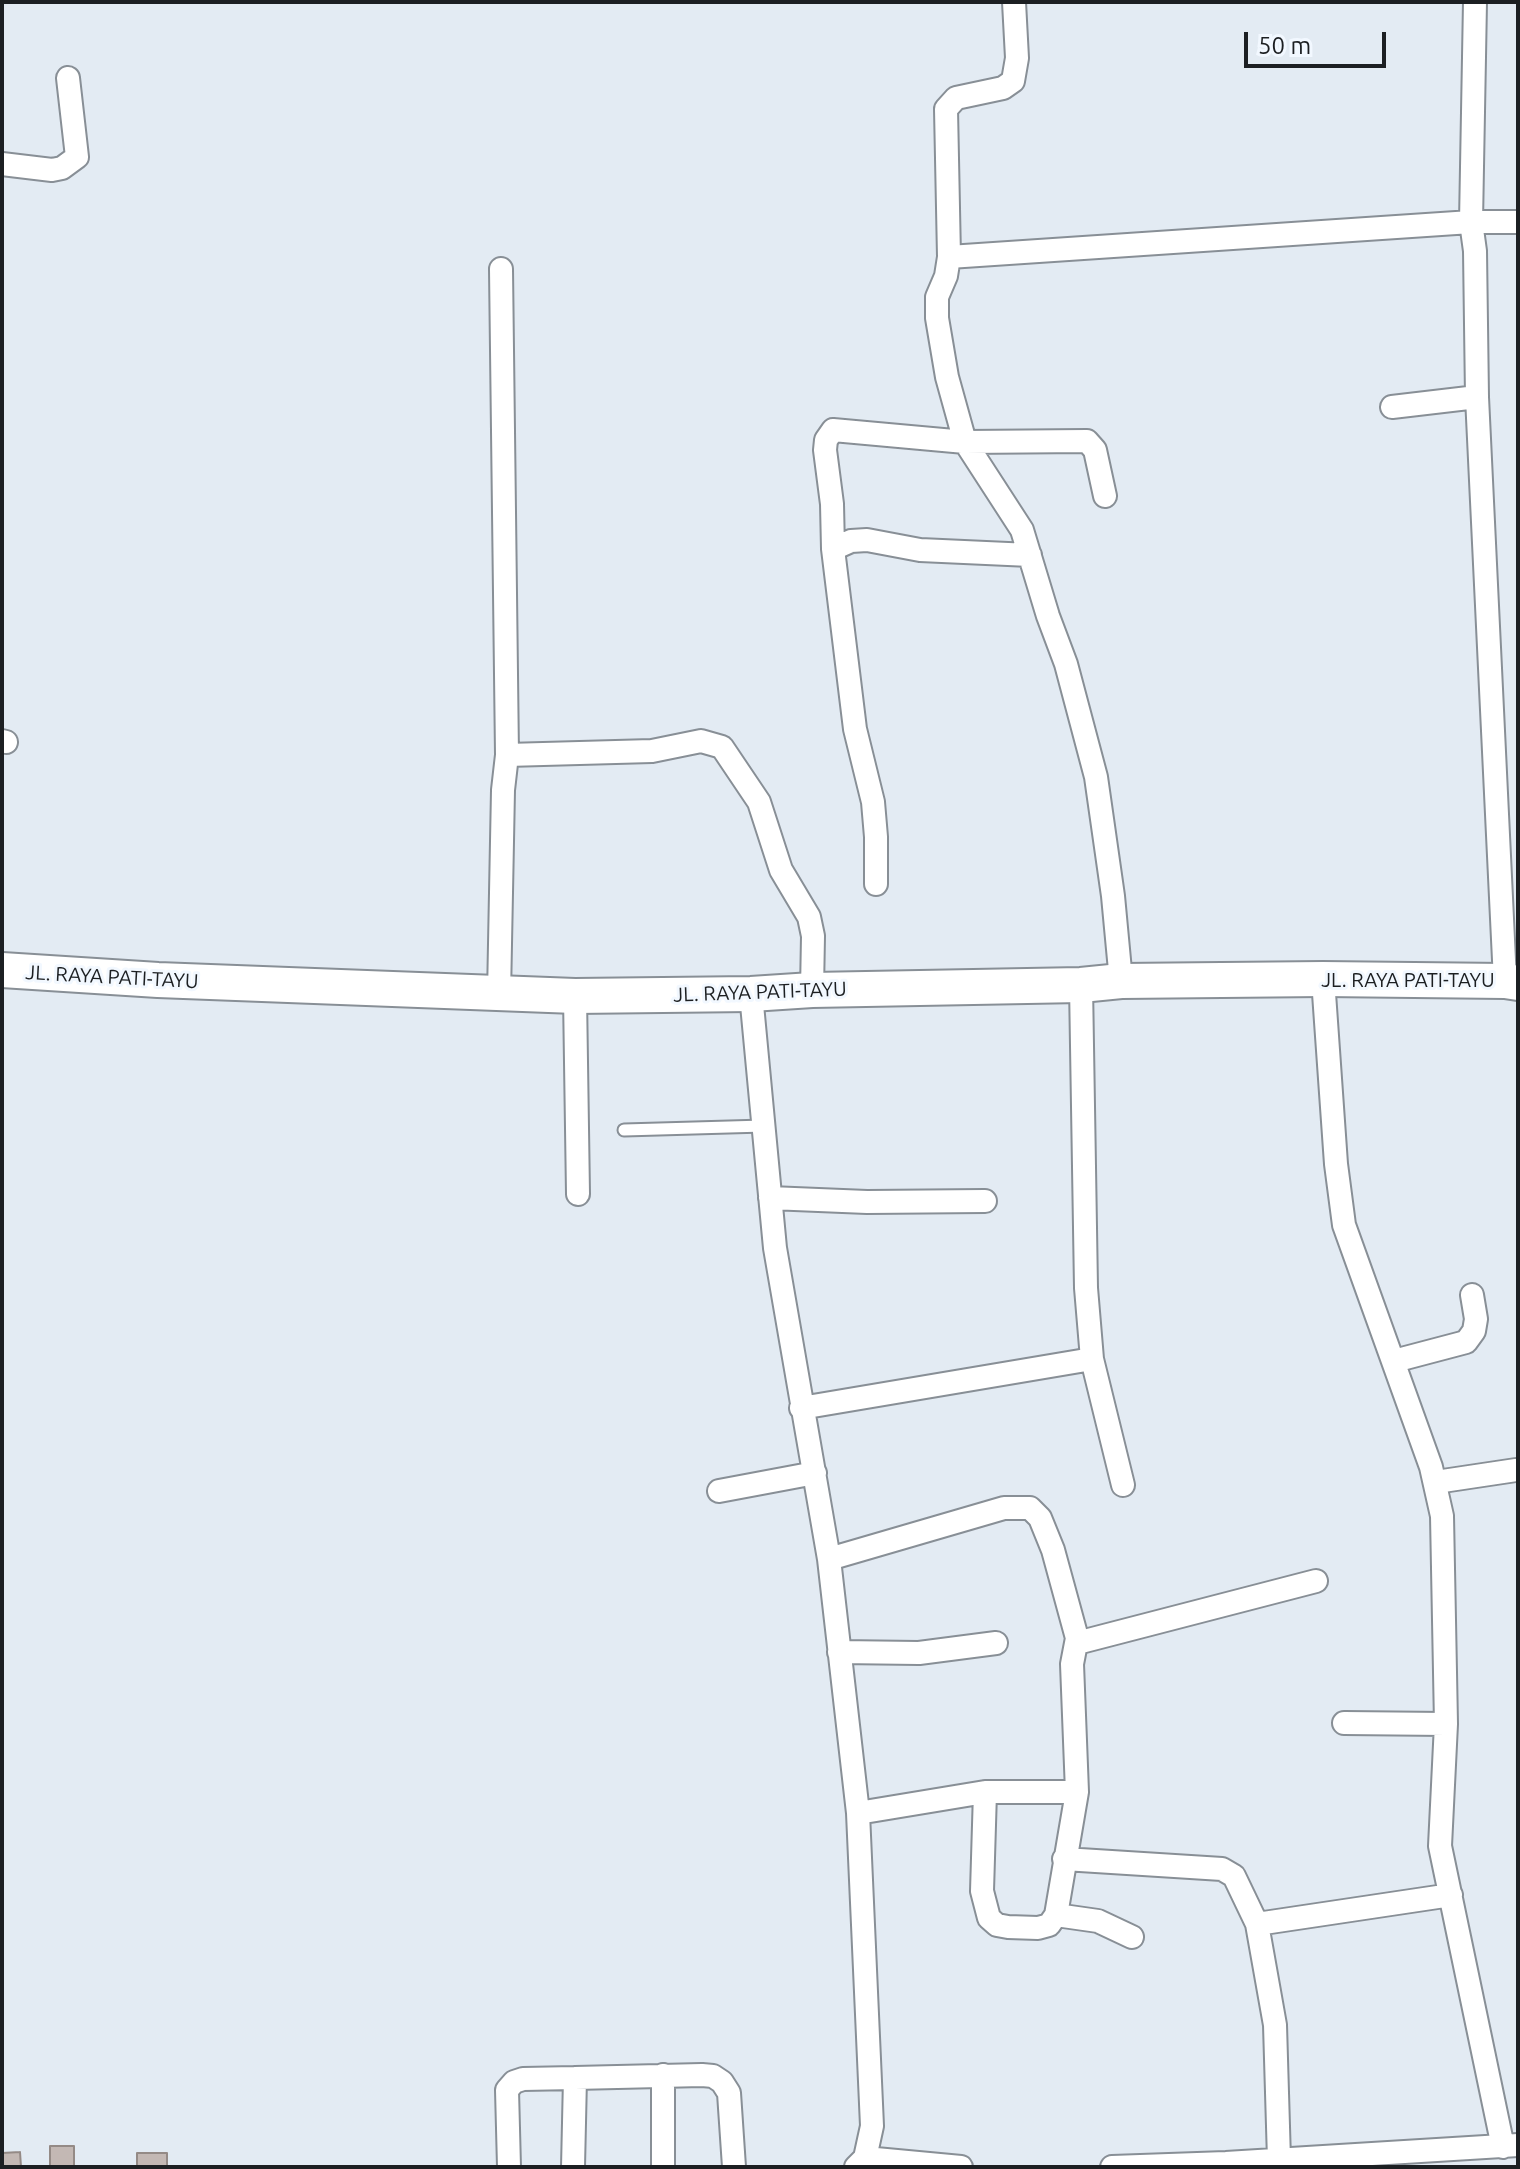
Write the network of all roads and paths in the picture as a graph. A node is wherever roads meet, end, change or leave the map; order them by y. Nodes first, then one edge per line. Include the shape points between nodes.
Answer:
1 (1014, 2) edge
2 (1475, 2) edge
3 (68, 78) dead end
4 (2, 164) edge
5 (1471, 222) junction
6 (1518, 222) edge
7 (949, 257) junction
8 (501, 269) dead end
9 (1477, 397) junction
10 (1392, 407) dead end
11 (965, 442) junction
12 (1105, 496) dead end
13 (833, 549) junction
14 (1030, 555) junction
15 (507, 755) junction
16 (876, 884) dead end
17 (2, 970) edge
18 (1323, 979) junction
19 (1121, 981) junction
20 (1512, 982) edge
21 (1081, 985) junction
22 (812, 990) junction
23 (751, 994) junction
24 (499, 995) junction
25 (575, 996) junction
26 (764, 1126) junction
27 (624, 1130) dead end
28 (578, 1194) dead end
29 (770, 1198) junction
30 (985, 1201) dead end
31 (1472, 1295) dead end
32 (1092, 1359) junction
33 (1394, 1361) junction
34 (801, 1408) junction
35 (1516, 1470) edge
36 (815, 1473) junction
37 (1436, 1482) junction
38 (1123, 1485) dead end
39 (719, 1491) dead end
40 (829, 1559) junction
41 (1316, 1581) dead end
42 (996, 1643) dead end
43 (1077, 1643) junction
44 (839, 1652) junction
45 (1344, 1723) dead end
46 (1446, 1724) junction
47 (985, 1792) junction
48 (1077, 1792) junction
49 (858, 1813) junction
50 (1064, 1859) junction
51 (1451, 1895) junction
52 (1056, 1915) junction
53 (1257, 1924) junction
54 (1132, 1937) dead end
55 (663, 2075) junction
56 (575, 2078) junction
57 (1511, 2146) edge
58 (1279, 2160) junction
59 (860, 2162) edge
60 (509, 2167) edge
61 (573, 2167) edge
62 (663, 2167) edge
63 (734, 2167) edge
64 (961, 2167) edge
65 (1112, 2167) edge

1 - 7 street via 1013,81 956,98 946,109
2 - 5 street
3 - 4 street via 77,157 52,170
5 - 6 street
5 - 7 street
5 - 9 street
7 - 11 street via 937,297 937,318
8 - 15 street
9 - 10 street
9 - 20 street
11 - 12 street via 1087,441 1095,450
11 - 13 street via 833,430 825,450
11 - 14 street via 1022,530
13 - 14 street via 867,540 920,550
13 - 16 street via 855,729 873,802
14 - 19 street via 1096,777
15 - 22 street via 652,751 701,741 722,747 759,802 781,870 809,917
15 - 24 street
17 - 24 main road, JL. RAYA PATI-TAYU
18 - 19 main road, JL. RAYA PATI-TAYU
18 - 20 main road, JL. RAYA PATI-TAYU
18 - 33 street via 1344,1225
19 - 21 main road, JL. RAYA PATI-TAYU
21 - 22 main road, JL. RAYA PATI-TAYU
21 - 32 street
22 - 23 main road, JL. RAYA PATI-TAYU
23 - 25 main road, JL. RAYA PATI-TAYU
23 - 26 street
24 - 25 main road, JL. RAYA PATI-TAYU
25 - 28 street
26 - 27 lane
26 - 29 street
29 - 30 street
29 - 34 street
31 - 33 street via 1476,1319 1470,1338
32 - 34 street
32 - 38 street
33 - 37 street
34 - 36 street
35 - 37 street
36 - 39 street
36 - 40 street
37 - 46 street via 1442,1516
40 - 43 street via 1004,1508 1030,1508 1053,1550
40 - 44 street
41 - 43 street
42 - 44 street via 919,1653
43 - 48 street via 1072,1664
44 - 49 street
45 - 46 street
46 - 51 street via 1440,1846
47 - 48 street
47 - 49 street
47 - 52 street via 982,1891 989,1918 997,1925 1038,1928 1052,1923
48 - 50 street
49 - 59 street via 872,2126
50 - 52 street
50 - 53 street via 1222,1869 1234,1876
51 - 53 street
51 - 57 street
52 - 54 street via 1098,1921
53 - 58 street via 1275,2025
55 - 56 street
55 - 62 street
55 - 63 street via 713,2076 722,2082 729,2093
56 - 60 street via 523,2079 507,2090
56 - 61 street
57 - 58 street
58 - 65 street
59 - 64 street

